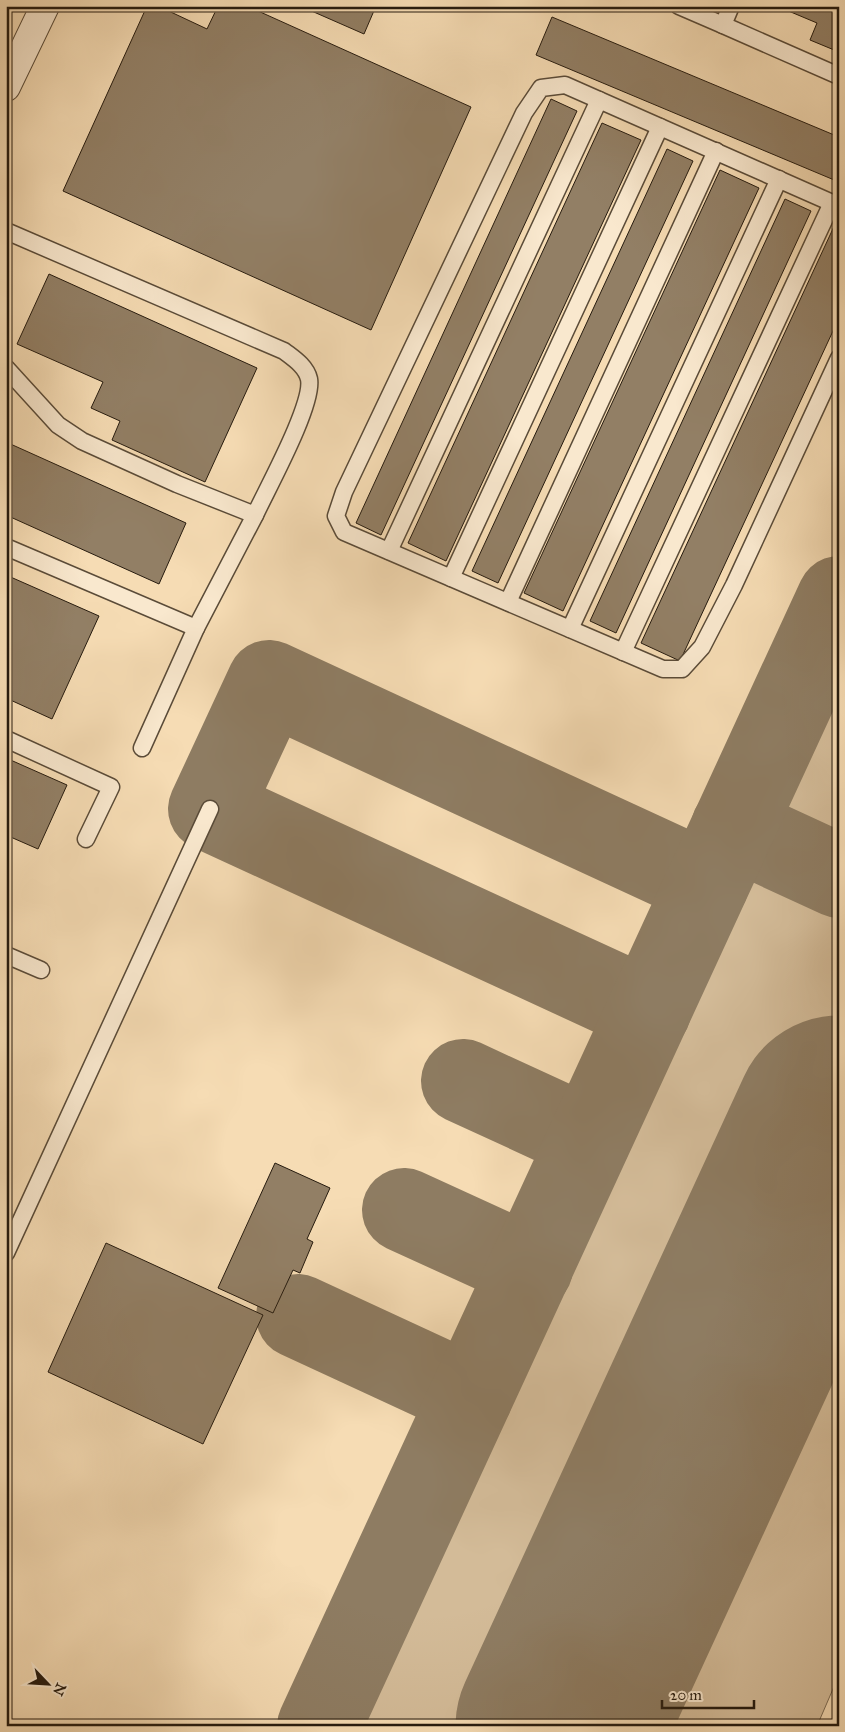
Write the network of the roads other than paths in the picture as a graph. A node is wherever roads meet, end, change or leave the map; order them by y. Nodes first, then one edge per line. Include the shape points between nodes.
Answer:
1 (45, 6) edge
2 (679, 6) edge
3 (731, 6) edge
4 (724, 25) junction
5 (839, 76) edge
6 (6, 87) edge
7 (599, 100) junction
8 (660, 127) junction
9 (716, 151) junction
10 (779, 179) junction
11 (836, 204) edge
12 (6, 231) edge
13 (839, 358) edge
14 (6, 368) edge
15 (255, 514) junction
16 (6, 548) edge
17 (389, 551) junction
18 (451, 578) junction
19 (508, 602) junction
20 (196, 628) junction
21 (570, 629) junction
22 (623, 652) junction
23 (6, 739) edge
24 (142, 748) dead end
25 (210, 809) dead end
26 (86, 839) dead end
27 (6, 955) edge
28 (41, 970) dead end
29 (6, 1253) edge

1 - 6 street
2 - 4 lane
3 - 4 lane
4 - 5 lane
7 - 8 lane
7 - 17 lane
7 - 17 lane via 565,85 541,88 524,113 344,492 336,516 344,532
8 - 9 lane
8 - 18 lane
9 - 10 lane
9 - 19 lane
10 - 11 lane
10 - 21 lane
11 - 22 lane
12 - 15 lane via 272,345 303,367 309,379 307,401
13 - 22 lane via 702,647 682,669 663,669
14 - 15 lane via 58,425 82,441 177,484
15 - 20 lane
16 - 20 lane
17 - 18 lane
18 - 19 lane
19 - 21 lane
20 - 24 lane
21 - 22 lane
23 - 26 lane via 111,787
25 - 29 lane
27 - 28 lane

